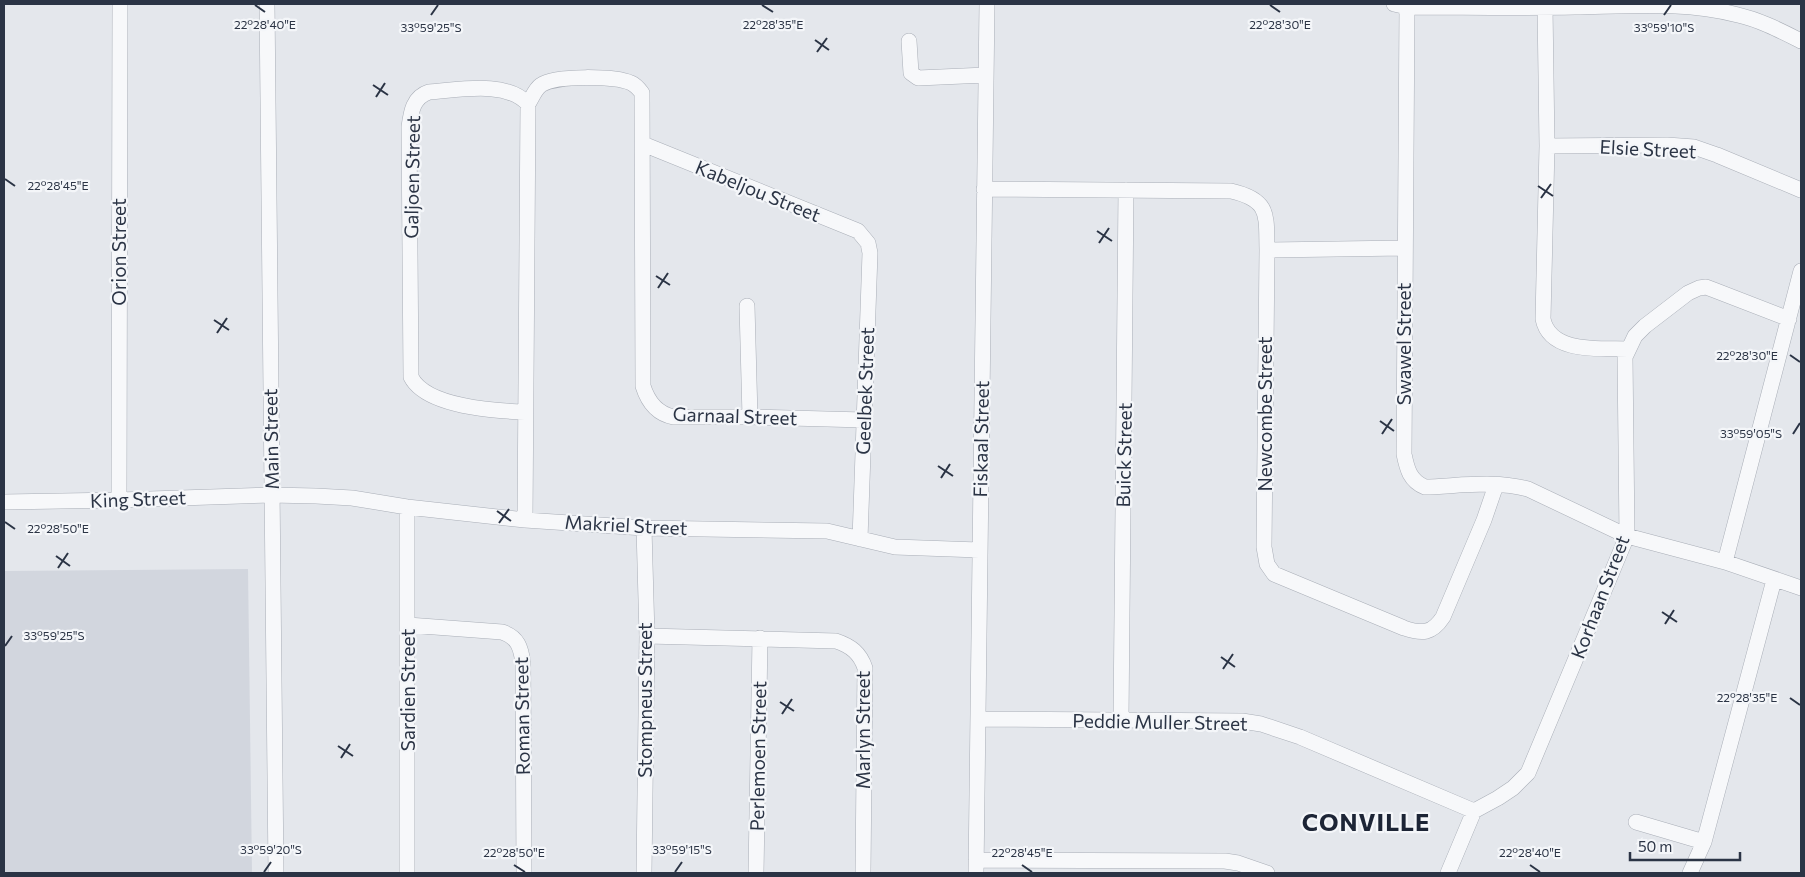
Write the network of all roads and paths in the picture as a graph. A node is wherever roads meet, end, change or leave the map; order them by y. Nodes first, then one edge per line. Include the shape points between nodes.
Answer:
1 (120, 4) edge
2 (267, 4) edge
3 (987, 4) edge
4 (1400, 5) edge
5 (1666, 5) edge
6 (1546, 7) junction
7 (1801, 41) edge
8 (909, 42) dead end
9 (986, 76) junction
10 (528, 104) junction
11 (643, 144) junction
12 (1547, 146) junction
13 (984, 189) junction
14 (1126, 190) junction
15 (1801, 190) edge
16 (868, 243) joint
17 (1404, 248) junction
18 (1266, 250) junction
19 (1801, 271) edge
20 (747, 306) dead end
21 (1789, 319) junction
22 (1628, 349) junction
23 (525, 412) junction
24 (750, 416) junction
25 (864, 420) junction
26 (1496, 485) junction
27 (272, 495) junction
28 (119, 500) junction
29 (4, 502) edge
30 (407, 507) junction
31 (525, 520) junction
32 (644, 528) junction
33 (1627, 536) junction
34 (860, 539) junction
35 (979, 550) junction
36 (1725, 562) junction
37 (1774, 580) junction
38 (1801, 588) edge
39 (408, 625) junction
40 (647, 636) junction
41 (760, 638) junction
42 (978, 719) junction
43 (1121, 720) junction
44 (1474, 811) junction
45 (1636, 822) dead end
46 (1704, 842) junction
47 (976, 867) edge
48 (276, 873) edge
49 (407, 873) edge
50 (524, 873) edge
51 (644, 873) edge
52 (756, 873) edge
53 (863, 873) edge
54 (1267, 873) edge
55 (1448, 873) edge
56 (1690, 873) edge

1 - 28 street, Orion Street
2 - 27 street, Main Street
3 - 9 street, Fiskaal Street
4 - 6 street
4 - 17 street, Swawel Street
5 - 6 street
5 - 7 street via 1740,15
6 - 12 street
8 - 9 street via 911,72 918,78
9 - 13 street, Fiskaal Street
10 - 11 street, Garnaal Street via 543,84 579,77 626,81 642,93
10 - 23 street
10 - 23 street, Galjoen Street via 516,94 495,89 429,92 414,104 409,127 411,377 421,389 439,400 495,411
11 - 16 street, Kabeljou Street via 858,231
11 - 24 street, Garnaal Street via 643,386 646,396 668,416
12 - 15 street, Elsie Street via 1694,148
12 - 22 street via 1544,326 1563,343
13 - 14 street, Newcombe Street
13 - 35 street, Fiskaal Street
14 - 18 street, Newcombe Street via 1231,191 1243,194 1258,203 1266,214
14 - 43 street, Buick Street
16 - 25 street, Geelbek Street
17 - 18 street
17 - 26 street, Swawel Street via 1406,467 1410,475 1425,487
18 - 26 street, Newcombe Street via 1264,547 1267,564 1274,574 1404,628 1424,632 1439,624 1443,617
19 - 21 street
20 - 24 street
21 - 22 street, Korhaan Street via 1706,287 1699,288 1645,326
21 - 36 street
22 - 33 street, Korhaan Street via 1625,357
23 - 31 street
24 - 25 street, Garnaal Street
25 - 34 street, Geelbek Street
26 - 33 street, Swawel Street via 1528,489
27 - 28 street, King Street
27 - 30 street, Makriel Street via 352,498
27 - 48 street, Main Street
28 - 29 street, King Street
30 - 31 street, Makriel Street
30 - 39 street, Sardien Street
31 - 32 street, Makriel Street
32 - 34 street, Makriel Street via 827,531
32 - 40 street, Stompneus Street
33 - 36 street, Swawel Street
33 - 44 street, Korhaan Street via 1528,773 1513,788
34 - 35 street, Makriel Street via 909,548
35 - 42 street, Fiskaal Street
36 - 37 street, Swawel Street
37 - 38 street, Swawel Street
37 - 46 street
39 - 49 street, Sardien Street
39 - 50 street, Roman Street via 502,632 518,642 522,650
40 - 41 street, Marlyn Street
40 - 51 street, Stompneus Street
41 - 52 street, Perlemoen Street
41 - 53 street, Marlyn Street via 836,642 854,650 863,662
42 - 43 street, Peddie Muller Street
42 - 47 street, Fiskaal Street
43 - 44 street, Peddie Muller Street via 1261,724 1300,737
44 - 55 street
45 - 46 street
46 - 56 street
47 - 54 street via 1225,861

